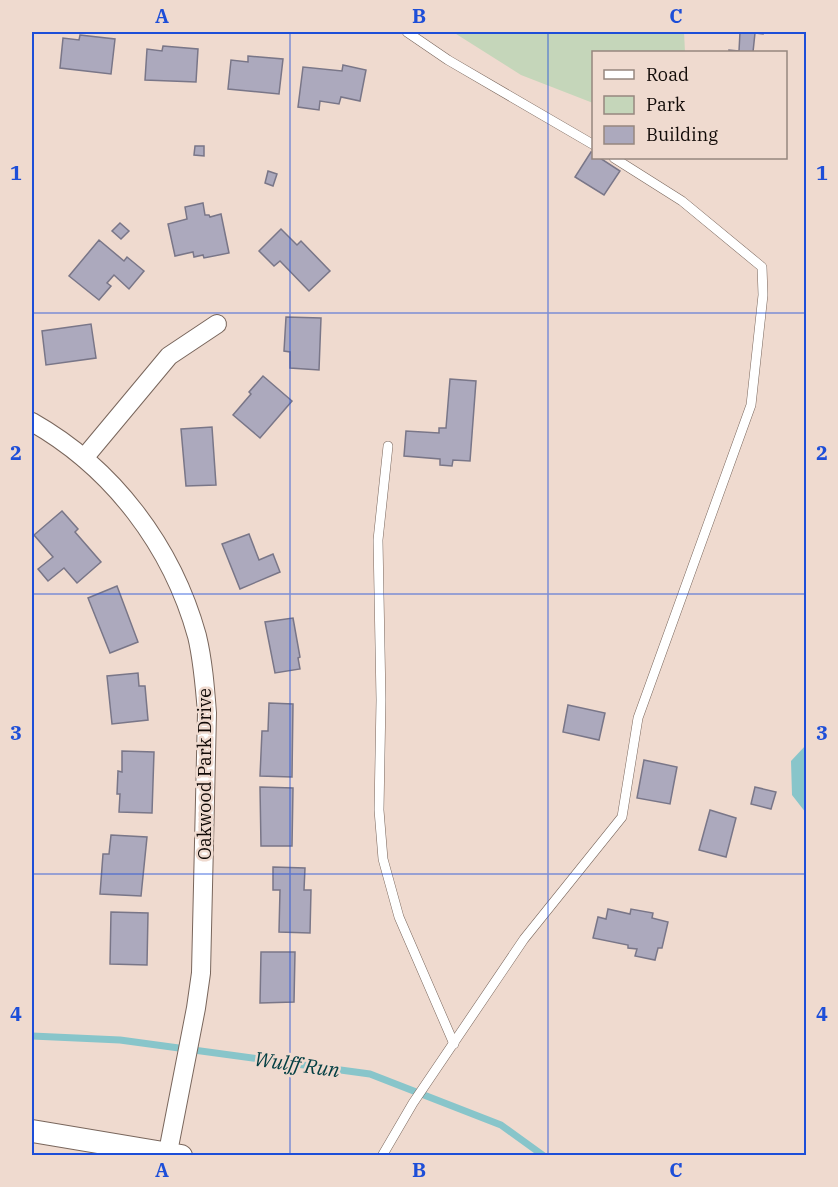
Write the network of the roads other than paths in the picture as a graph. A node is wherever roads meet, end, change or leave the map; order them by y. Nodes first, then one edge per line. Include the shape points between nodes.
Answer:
1 (407, 32) edge
2 (592, 144) edge
3 (616, 159) edge
4 (217, 324) dead end
5 (32, 422) edge
6 (388, 446) dead end
7 (84, 458) junction
8 (454, 1044) junction
9 (32, 1131) edge
10 (174, 1154) edge
11 (382, 1155) edge

1 - 2 lane
3 - 8 lane via 682,201 762,267 763,295 751,405 638,718 622,817 525,939
4 - 7 street via 169,356
5 - 7 street, Oakwood Park Drive
6 - 8 lane via 378,540 379,810 383,859 399,917
7 - 10 street, Oakwood Park Drive via 140,517 168,561 185,598 204,675 207,713 201,973 182,1078
8 - 11 lane
9 - 10 street

